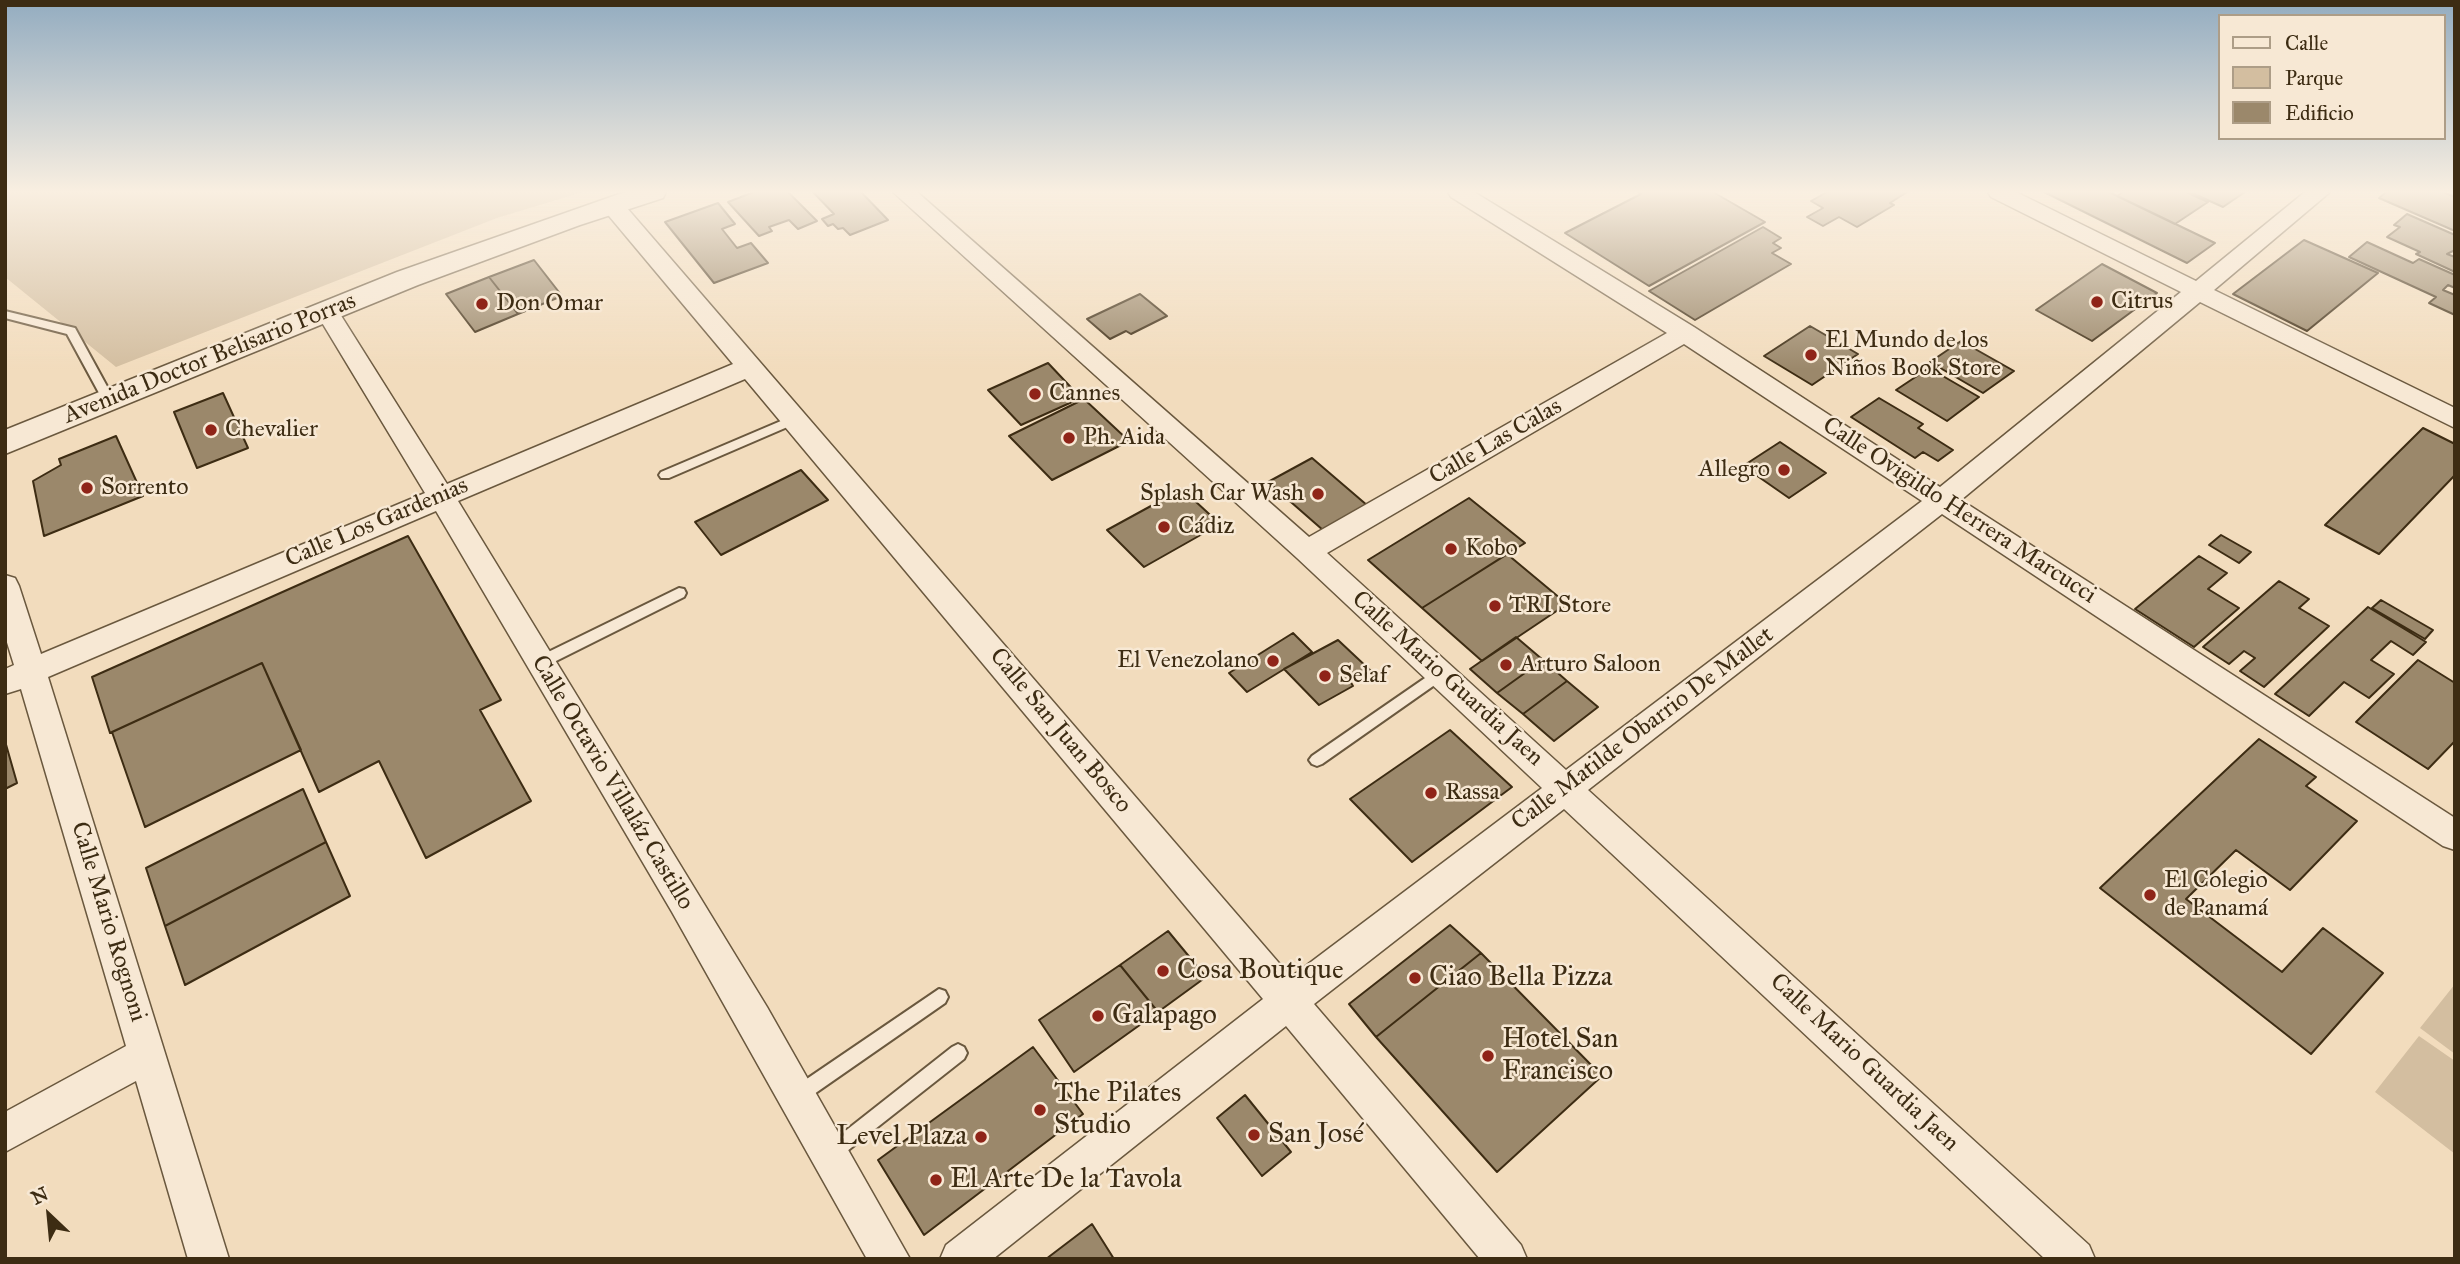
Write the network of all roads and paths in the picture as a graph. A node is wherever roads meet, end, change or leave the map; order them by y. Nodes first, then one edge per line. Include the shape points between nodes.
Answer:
1 (480, 251) edge
2 (651, 251) edge
3 (970, 251) edge
4 (1554, 251) edge
5 (2119, 251) edge
6 (2247, 251) edge
7 (2199, 290) junction
8 (327, 311) junction
9 (5, 314) edge
10 (1685, 333) junction
11 (750, 366) junction
12 (109, 401) junction
13 (795, 419) junction
14 (2455, 419) edge
15 (5, 443) edge
16 (665, 475) dead end
17 (441, 496) junction
18 (1942, 500) junction
19 (1307, 551) junction
20 (5, 586) edge
21 (679, 593) dead end
22 (541, 662) junction
23 (1441, 673) junction
24 (18, 676) edge
25 (1317, 760) dead end
26 (1566, 788) junction
27 (2455, 836) edge
28 (939, 997) dead end
29 (1290, 1000) junction
30 (958, 1053) dead end
31 (148, 1054) junction
32 (798, 1095) junction
33 (5, 1133) edge
34 (831, 1153) junction
35 (209, 1259) edge
36 (890, 1259) edge
37 (960, 1259) edge
38 (1507, 1259) edge
39 (2075, 1259) edge

1 - 8 street, Avenida Doctor Belisario Porras
2 - 11 street, Calle San Juan Bosco
3 - 19 street, Calle Mario Guardia Jaen
4 - 10 street, Calle Ovigildo Herrera Marcucci
5 - 7 street
6 - 7 street, Calle Matilde Obarrio De Mallet
7 - 14 street
7 - 18 street, Calle Matilde Obarrio De Mallet
8 - 12 street, Avenida Doctor Belisario Porras
8 - 17 street, Calle Octavio Villaláz Castillo
9 - 12 lane via 71,331
10 - 18 street, Calle Ovigildo Herrera Marcucci
10 - 19 street, Calle Las Calas
11 - 13 street, Calle San Juan Bosco
11 - 17 street, Calle Los Gardenias
12 - 15 street, Avenida Doctor Belisario Porras
13 - 16 lane
13 - 29 street, Calle San Juan Bosco
17 - 22 street, Calle Octavio Villaláz Castillo
17 - 24 street, Calle Los Gardenias
18 - 26 street, Calle Matilde Obarrio De Mallet
18 - 27 street, Calle Ovigildo Herrera Marcucci
19 - 23 street, Calle Mario Guardia Jaen
20 - 24 street, Calle Mario Rognoni
21 - 22 lane
22 - 32 street, Calle Octavio Villaláz Castillo
23 - 25 lane
23 - 26 street, Calle Mario Guardia Jaen
24 - 31 street, Calle Mario Rognoni
26 - 29 street, Calle Matilde Obarrio De Mallet
26 - 39 street, Calle Mario Guardia Jaen
28 - 32 lane
29 - 37 street, Calle Matilde Obarrio De Mallet
29 - 38 street, Calle San Juan Bosco
30 - 34 lane
31 - 33 street
31 - 35 street, Calle Mario Rognoni
32 - 34 street, Calle Octavio Villaláz Castillo
34 - 36 street, Calle Octavio Villaláz Castillo

